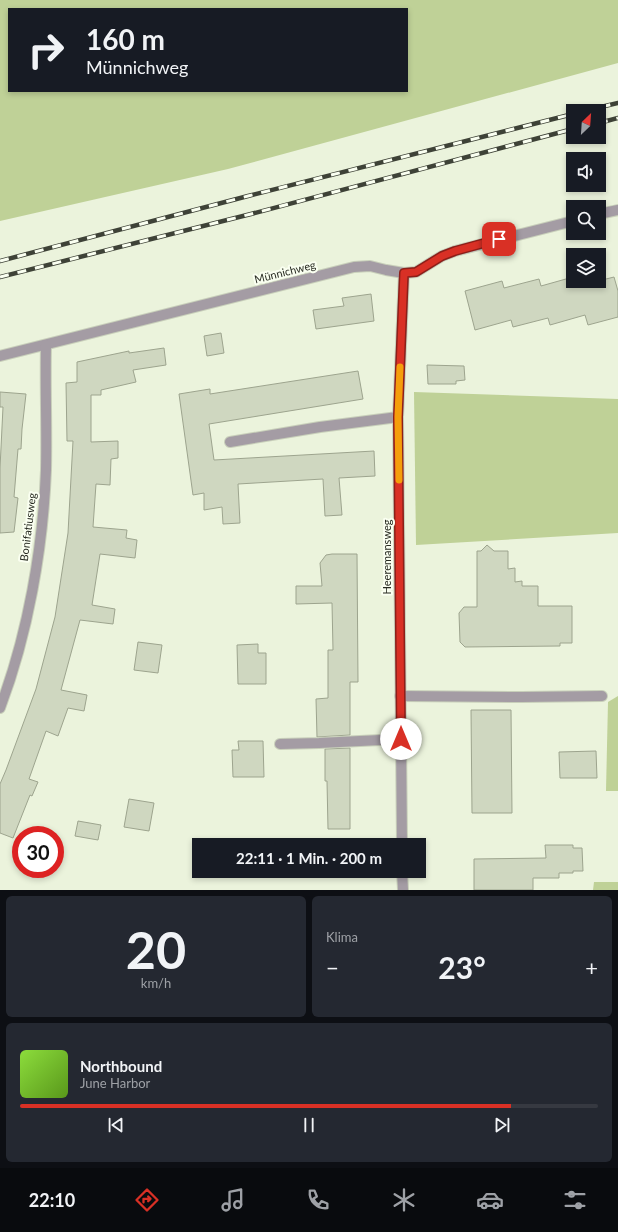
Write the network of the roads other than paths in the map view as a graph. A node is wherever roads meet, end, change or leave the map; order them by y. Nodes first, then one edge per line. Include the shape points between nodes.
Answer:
1 (618, 210) edge
2 (606, 213) edge
3 (566, 223) edge
4 (404, 273) junction
5 (46, 345) junction
6 (0, 356) edge
7 (398, 417) junction
8 (230, 442) dead end
9 (400, 696) junction
10 (602, 696) dead end
11 (0, 708) edge
12 (401, 739) junction
13 (280, 744) dead end
14 (402, 838) edge
15 (402, 878) edge
16 (403, 890) edge

1 - 2 street
3 - 4 street, Münnichweg via 455,251 416,272
4 - 5 street, Münnichweg via 370,266 354,267
4 - 7 street, Heeremansweg
5 - 6 street, Münnichweg
5 - 11 street, Bonifatiusweg via 46,456 39,544 21,638 10,682
7 - 8 street
7 - 9 street, Heeremansweg
9 - 10 street
9 - 12 street, Heeremansweg
12 - 13 street
12 - 14 street, Heeremansweg
15 - 16 street

